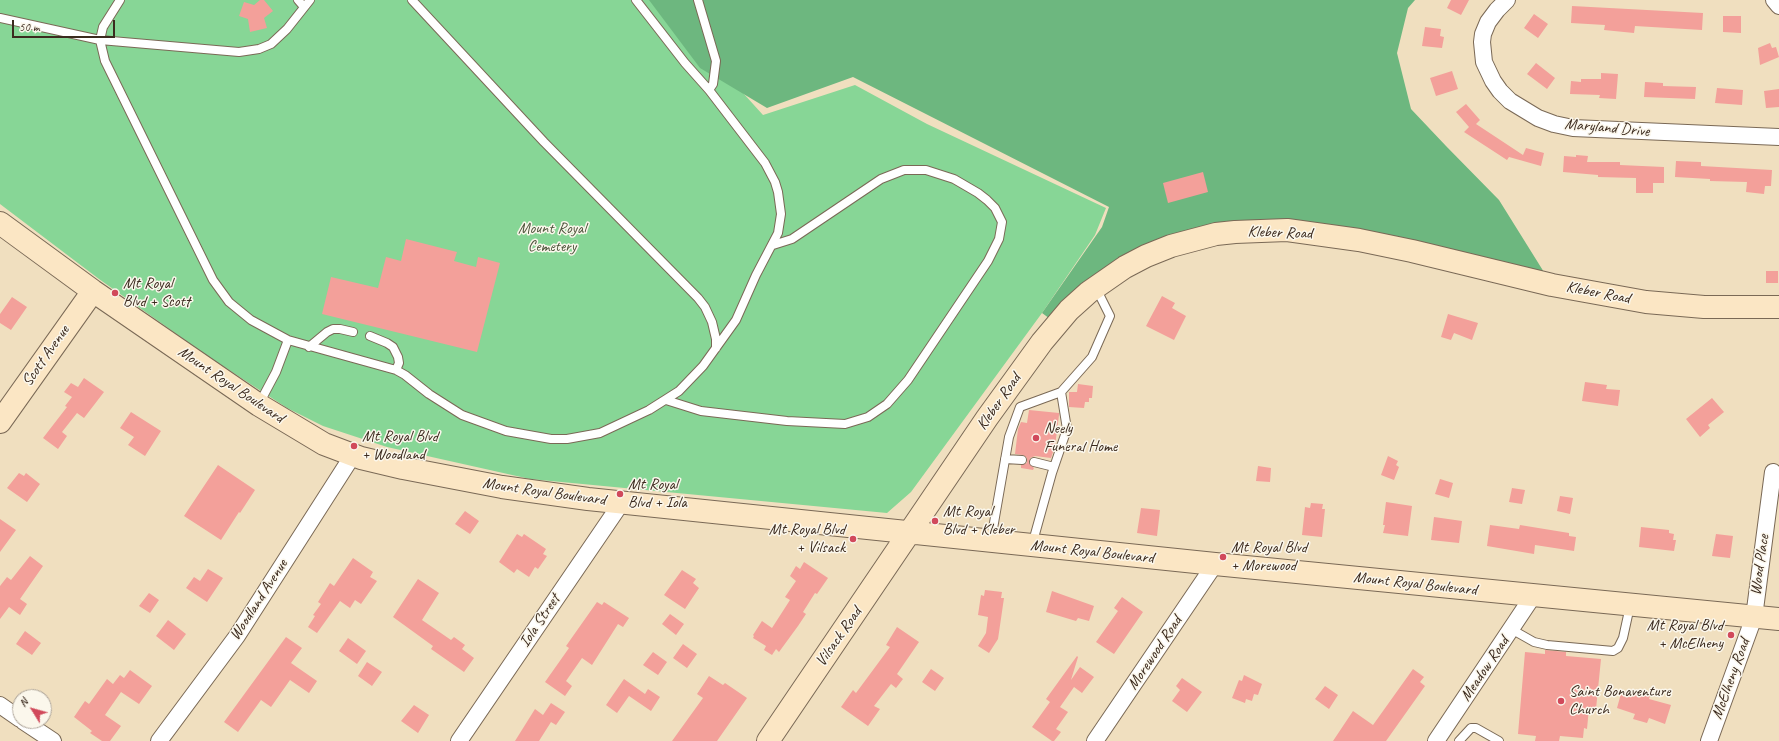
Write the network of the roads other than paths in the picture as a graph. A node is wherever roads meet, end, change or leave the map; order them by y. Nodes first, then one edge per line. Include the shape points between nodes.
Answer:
1 (120, 0) edge
2 (298, 0) edge
3 (310, 0) edge
4 (412, 0) edge
5 (636, 0) edge
6 (698, 0) edge
7 (1507, 0) edge
8 (1774, 0) edge
9 (1779, 6) edge
10 (304, 7) junction
11 (0, 18) edge
12 (100, 40) junction
13 (709, 90) junction
14 (1779, 137) edge
15 (0, 223) edge
16 (773, 245) junction
17 (1095, 287) junction
18 (93, 291) junction
19 (1779, 307) edge
20 (353, 332) dead end
21 (370, 336) dead end
22 (288, 340) junction
23 (309, 347) junction
24 (716, 348) junction
25 (396, 370) junction
26 (1061, 392) junction
27 (666, 400) junction
28 (259, 405) junction
29 (0, 422) edge
30 (353, 455) junction
31 (1005, 459) junction
32 (1022, 460) dead end
33 (1034, 462) dead end
34 (1054, 468) junction
35 (1776, 471) edge
36 (622, 502) junction
37 (910, 533) junction
38 (990, 541) junction
39 (1032, 545) junction
40 (1215, 564) junction
41 (1533, 596) junction
42 (1630, 606) junction
43 (1754, 617) junction
44 (1779, 619) edge
45 (1511, 629) junction
46 (0, 705) edge
47 (12, 713) edge
48 (35, 729) edge
49 (52, 741) edge
50 (159, 741) edge
51 (459, 741) edge
52 (768, 741) edge
53 (1094, 741) edge
54 (1436, 741) edge
55 (1459, 741) edge
56 (1499, 741) edge
57 (1709, 741) edge

1 - 12 lane via 103,27
2 - 10 lane
3 - 10 lane
4 - 24 lane via 544,142 698,298 712,322
5 - 13 lane
6 - 13 lane via 716,61 713,84
7 - 14 street, Maryland Drive via 1488,22 1483,34 1484,62 1500,91 1510,101 1538,118 1573,128
8 - 9 street
10 - 12 lane via 280,38 251,51 225,52
11 - 12 lane
12 - 22 lane via 102,53 112,76 213,280 240,312 273,334
13 - 16 lane via 758,152 775,182 780,214 778,233
15 - 18 main road, Mount Royal Boulevard
16 - 24 lane via 736,320
16 - 27 lane via 792,238 880,179 904,170 926,170 954,179 987,200 995,208 1002,222 999,239 988,260 908,380 887,404 868,417 845,424 787,421 701,411
17 - 19 main road, Kleber Road via 1146,256 1191,240 1235,232 1287,230 1366,241 1552,285 1646,302 1704,307
17 - 26 lane via 1110,316 1092,357
17 - 37 main road, Kleber Road via 1069,310 1042,342 987,418
18 - 28 main road, Mount Royal Boulevard
18 - 29 main road, Scott Avenue
20 - 23 lane via 333,329
21 - 25 lane via 388,343 393,348 399,363
22 - 23 lane
22 - 28 lane via 276,372
23 - 25 lane
24 - 27 lane via 690,380
25 - 27 lane via 462,415 506,431 551,439 600,433
26 - 31 lane via 1020,407 1009,437
26 - 34 lane via 1067,429
28 - 30 main road, Mount Royal Boulevard via 324,444
30 - 36 main road, Mount Royal Boulevard via 403,468 502,487
30 - 50 street, Woodland Avenue via 237,636
31 - 32 lane
31 - 38 lane
33 - 34 lane
34 - 39 lane
35 - 43 street, Wood Place
36 - 37 main road, Mount Royal Boulevard
36 - 51 street, Iola Street
37 - 38 main road, Mount Royal Boulevard
37 - 52 main road, Vilsack Road
38 - 39 main road, Mount Royal Boulevard
39 - 40 main road, Mount Royal Boulevard
40 - 41 main road, Mount Royal Boulevard
40 - 53 street, Morewood Road
41 - 42 main road, Mount Royal Boulevard
41 - 45 street, Meadow Road
42 - 43 main road, Mount Royal Boulevard
42 - 45 lane via 1623,638 1618,648 1613,651 1547,645 1534,642
43 - 44 main road, Mount Royal Boulevard
43 - 57 street, McElheny Road
45 - 54 street, Meadow Road
46 - 47 street
48 - 49 street
55 - 56 lane via 1471,728 1476,728

